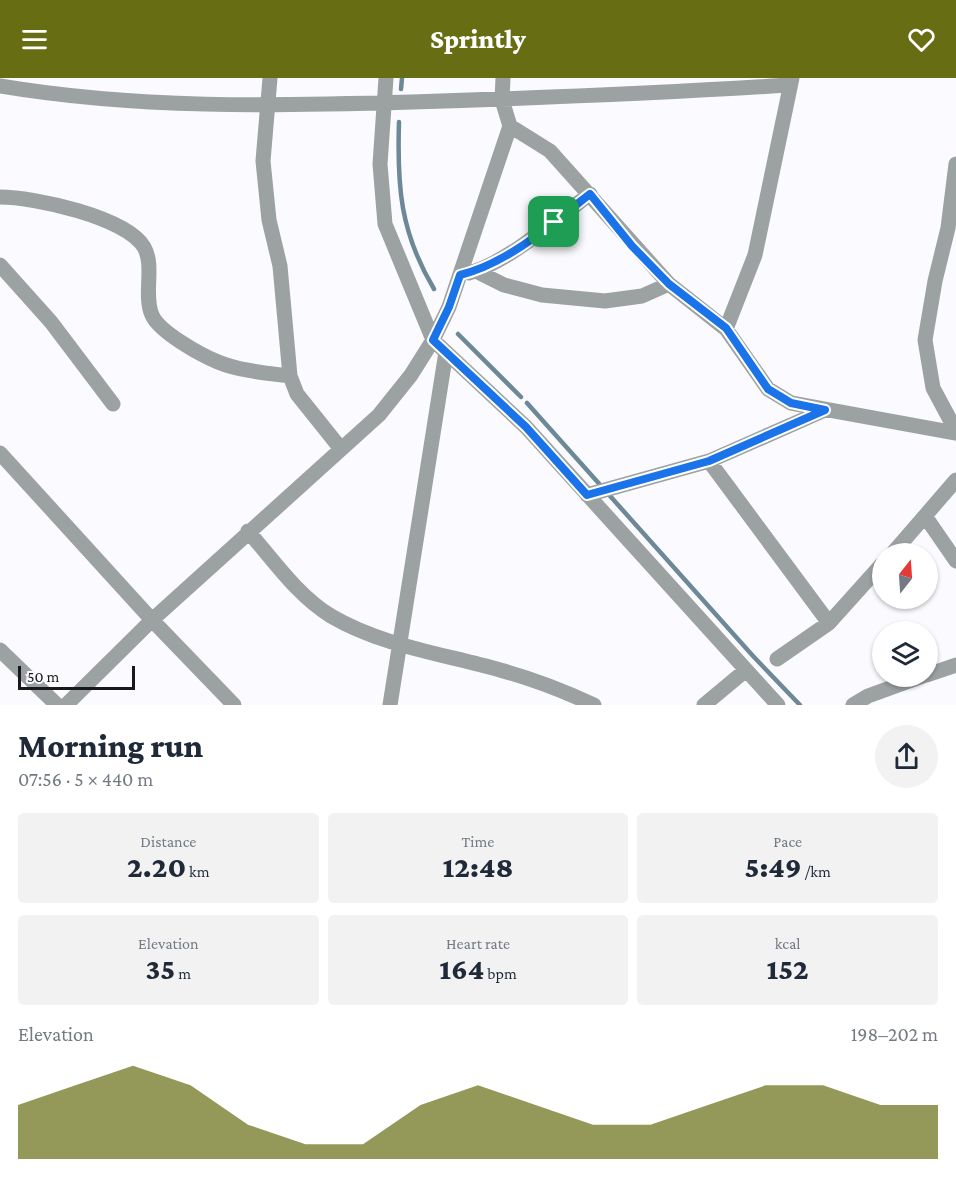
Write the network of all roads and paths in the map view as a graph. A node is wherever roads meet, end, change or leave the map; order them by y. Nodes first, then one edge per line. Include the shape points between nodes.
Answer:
1 (270, 78) edge
2 (386, 78) edge
3 (503, 78) edge
4 (791, 82) edge
5 (693, 85) edge
6 (0, 86) edge
7 (502, 100) junction
8 (384, 103) junction
9 (268, 106) junction
10 (510, 126) junction
11 (956, 164) edge
12 (590, 194) junction
13 (0, 197) edge
14 (0, 265) edge
15 (476, 271) junction
16 (460, 275) junction
17 (669, 284) junction
18 (726, 328) junction
19 (433, 340) junction
20 (446, 352) junction
21 (290, 376) junction
22 (114, 404) dead end
23 (825, 410) junction
24 (956, 432) edge
25 (341, 448) junction
26 (0, 453) edge
27 (709, 461) junction
28 (956, 480) edge
29 (587, 495) junction
30 (925, 516) junction
31 (248, 531) junction
32 (902, 543) edge
33 (956, 561) edge
34 (872, 575) edge
35 (152, 620) junction
36 (829, 623) junction
37 (401, 645) junction
38 (0, 650) edge
39 (777, 659) dead end
40 (956, 665) edge
41 (746, 670) junction
42 (938, 671) edge
43 (893, 687) edge
44 (57, 705) edge
45 (66, 705) edge
46 (234, 705) edge
47 (390, 705) edge
48 (594, 705) edge
49 (704, 705) edge
50 (778, 705) edge
51 (853, 705) edge

1 - 9 street
2 - 8 street
3 - 7 street
4 - 5 street
4 - 18 street via 755,255
5 - 7 street
6 - 9 street via 65,95
7 - 8 street
7 - 10 street
8 - 9 street
8 - 19 street via 380,164 385,224
9 - 21 street via 264,161 280,266
10 - 12 street via 550,152
10 - 16 street
11 - 24 street via 948,228 925,340 933,388
12 - 15 street via 522,244
12 - 17 street
13 - 21 street via 31,200 95,216 122,228 145,248 151,315 164,332 218,362
14 - 22 street via 51,322
15 - 16 street
15 - 17 street via 504,285 542,295 605,301 642,296
16 - 19 street
17 - 18 street
18 - 23 street via 768,389 791,403
19 - 20 street
19 - 25 street via 379,415
20 - 29 street via 526,427
20 - 37 street
21 - 25 street via 297,394
23 - 24 street
23 - 27 street
25 - 31 street
26 - 35 street
27 - 29 street
27 - 36 street
28 - 30 street
29 - 41 street
30 - 32 street
30 - 33 street
31 - 35 street
31 - 37 street via 295,585 331,616
34 - 36 street
35 - 45 street
35 - 46 street
36 - 39 street
37 - 47 street
37 - 48 street via 501,670
38 - 44 street
40 - 42 street
41 - 49 street
41 - 50 street
43 - 51 street

